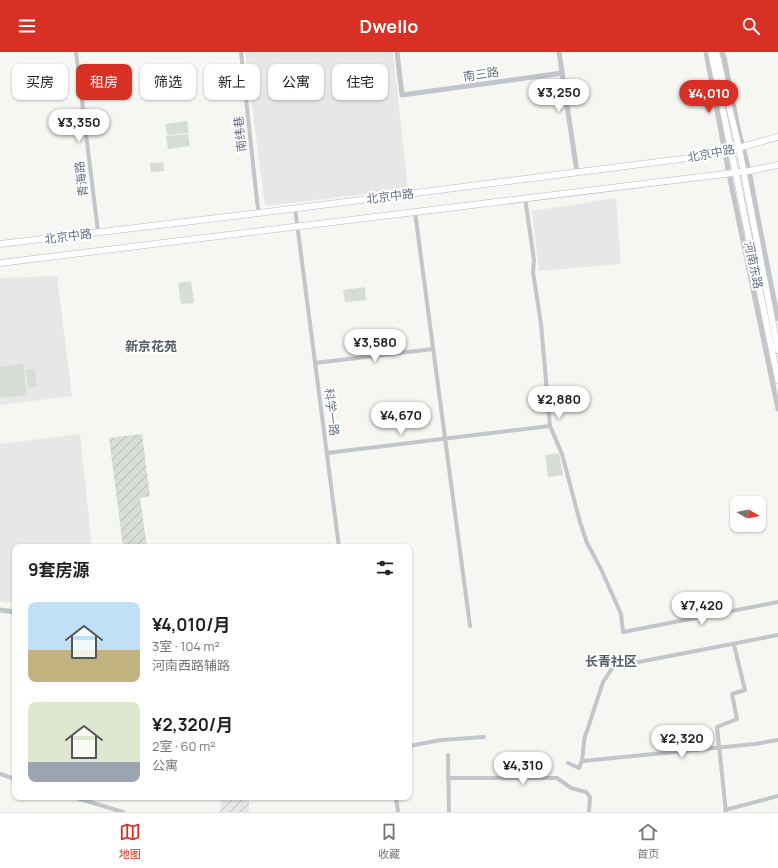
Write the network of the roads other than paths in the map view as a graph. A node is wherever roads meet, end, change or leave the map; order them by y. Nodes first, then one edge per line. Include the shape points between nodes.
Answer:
1 (76, 52) edge
2 (241, 52) edge
3 (397, 52) edge
4 (559, 52) edge
5 (706, 52) edge
6 (711, 52) edge
7 (716, 52) edge
8 (722, 52) edge
9 (562, 73) junction
10 (778, 137) edge
11 (741, 147) junction
12 (731, 150) junction
13 (724, 151) junction
14 (778, 165) edge
15 (746, 171) junction
16 (576, 172) junction
17 (732, 173) junction
18 (525, 198) junction
19 (295, 208) junction
20 (415, 212) junction
21 (259, 213) junction
22 (298, 226) junction
23 (98, 232) junction
24 (0, 244) edge
25 (0, 263) edge
26 (778, 319) edge
27 (433, 349) junction
28 (778, 350) edge
29 (315, 363) junction
30 (778, 380) edge
31 (778, 409) edge
32 (550, 426) junction
33 (445, 439) junction
34 (327, 452) junction
35 (339, 544) edge
36 (778, 602) edge
37 (0, 610) edge
38 (12, 612) edge
39 (470, 626) dead end
40 (778, 635) edge
41 (734, 644) junction
42 (484, 737) dead end
43 (778, 740) edge
44 (412, 745) edge
45 (719, 747) junction
46 (448, 755) dead end
47 (583, 761) junction
48 (568, 764) dead end
49 (0, 774) edge
50 (12, 778) edge
51 (448, 778) junction
52 (778, 796) edge
53 (83, 800) edge
54 (396, 800) edge
55 (726, 811) edge
56 (123, 812) edge
57 (398, 812) edge
58 (448, 812) edge
59 (590, 812) edge

1 - 23 street, 青海路
2 - 21 street, 南纬巷
3 - 9 street, 南三路 via 402,95
4 - 9 street
5 - 13 street
6 - 12 main road, 河南东路
7 - 11 main road, 河南东路
8 - 11 street
9 - 16 street
10 - 11 main road, 北京中路
11 - 12 main road, 北京中路
11 - 15 main road, 河南东路
12 - 13 main road, 北京中路
12 - 17 main road, 河南东路
13 - 16 main road, 北京中路
13 - 17 street
14 - 15 main road, 北京中路
15 - 17 main road, 北京中路
15 - 26 street
15 - 28 main road, 河南东路
16 - 19 main road, 北京中路
17 - 18 main road, 北京中路
17 - 30 main road, 河南东路
17 - 31 street
18 - 20 main road, 北京中路
18 - 32 street via 534,260
19 - 21 main road, 北京中路
19 - 22 street, 科学一路
20 - 22 main road, 北京中路
20 - 27 street
21 - 23 main road, 北京中路
22 - 25 main road, 北京中路
22 - 29 street, 科学一路
23 - 24 main road, 北京中路
27 - 29 street
27 - 33 street
29 - 34 street, 科学一路
32 - 33 street
32 - 36 street via 562,454 587,543 621,614 623,632
33 - 34 street
33 - 39 street
34 - 35 street, 科学一路
37 - 38 street
40 - 41 street
41 - 45 street via 745,690 732,694 737,719 718,727
41 - 47 street via 613,667 603,682 584,735
42 - 44 street via 441,740
43 - 45 street
45 - 47 street
45 - 55 street
46 - 51 street
47 - 48 street via 579,768
49 - 50 street
51 - 58 street
51 - 59 street via 557,778 571,788 586,792 590,797
52 - 55 street
53 - 56 street
54 - 57 street

